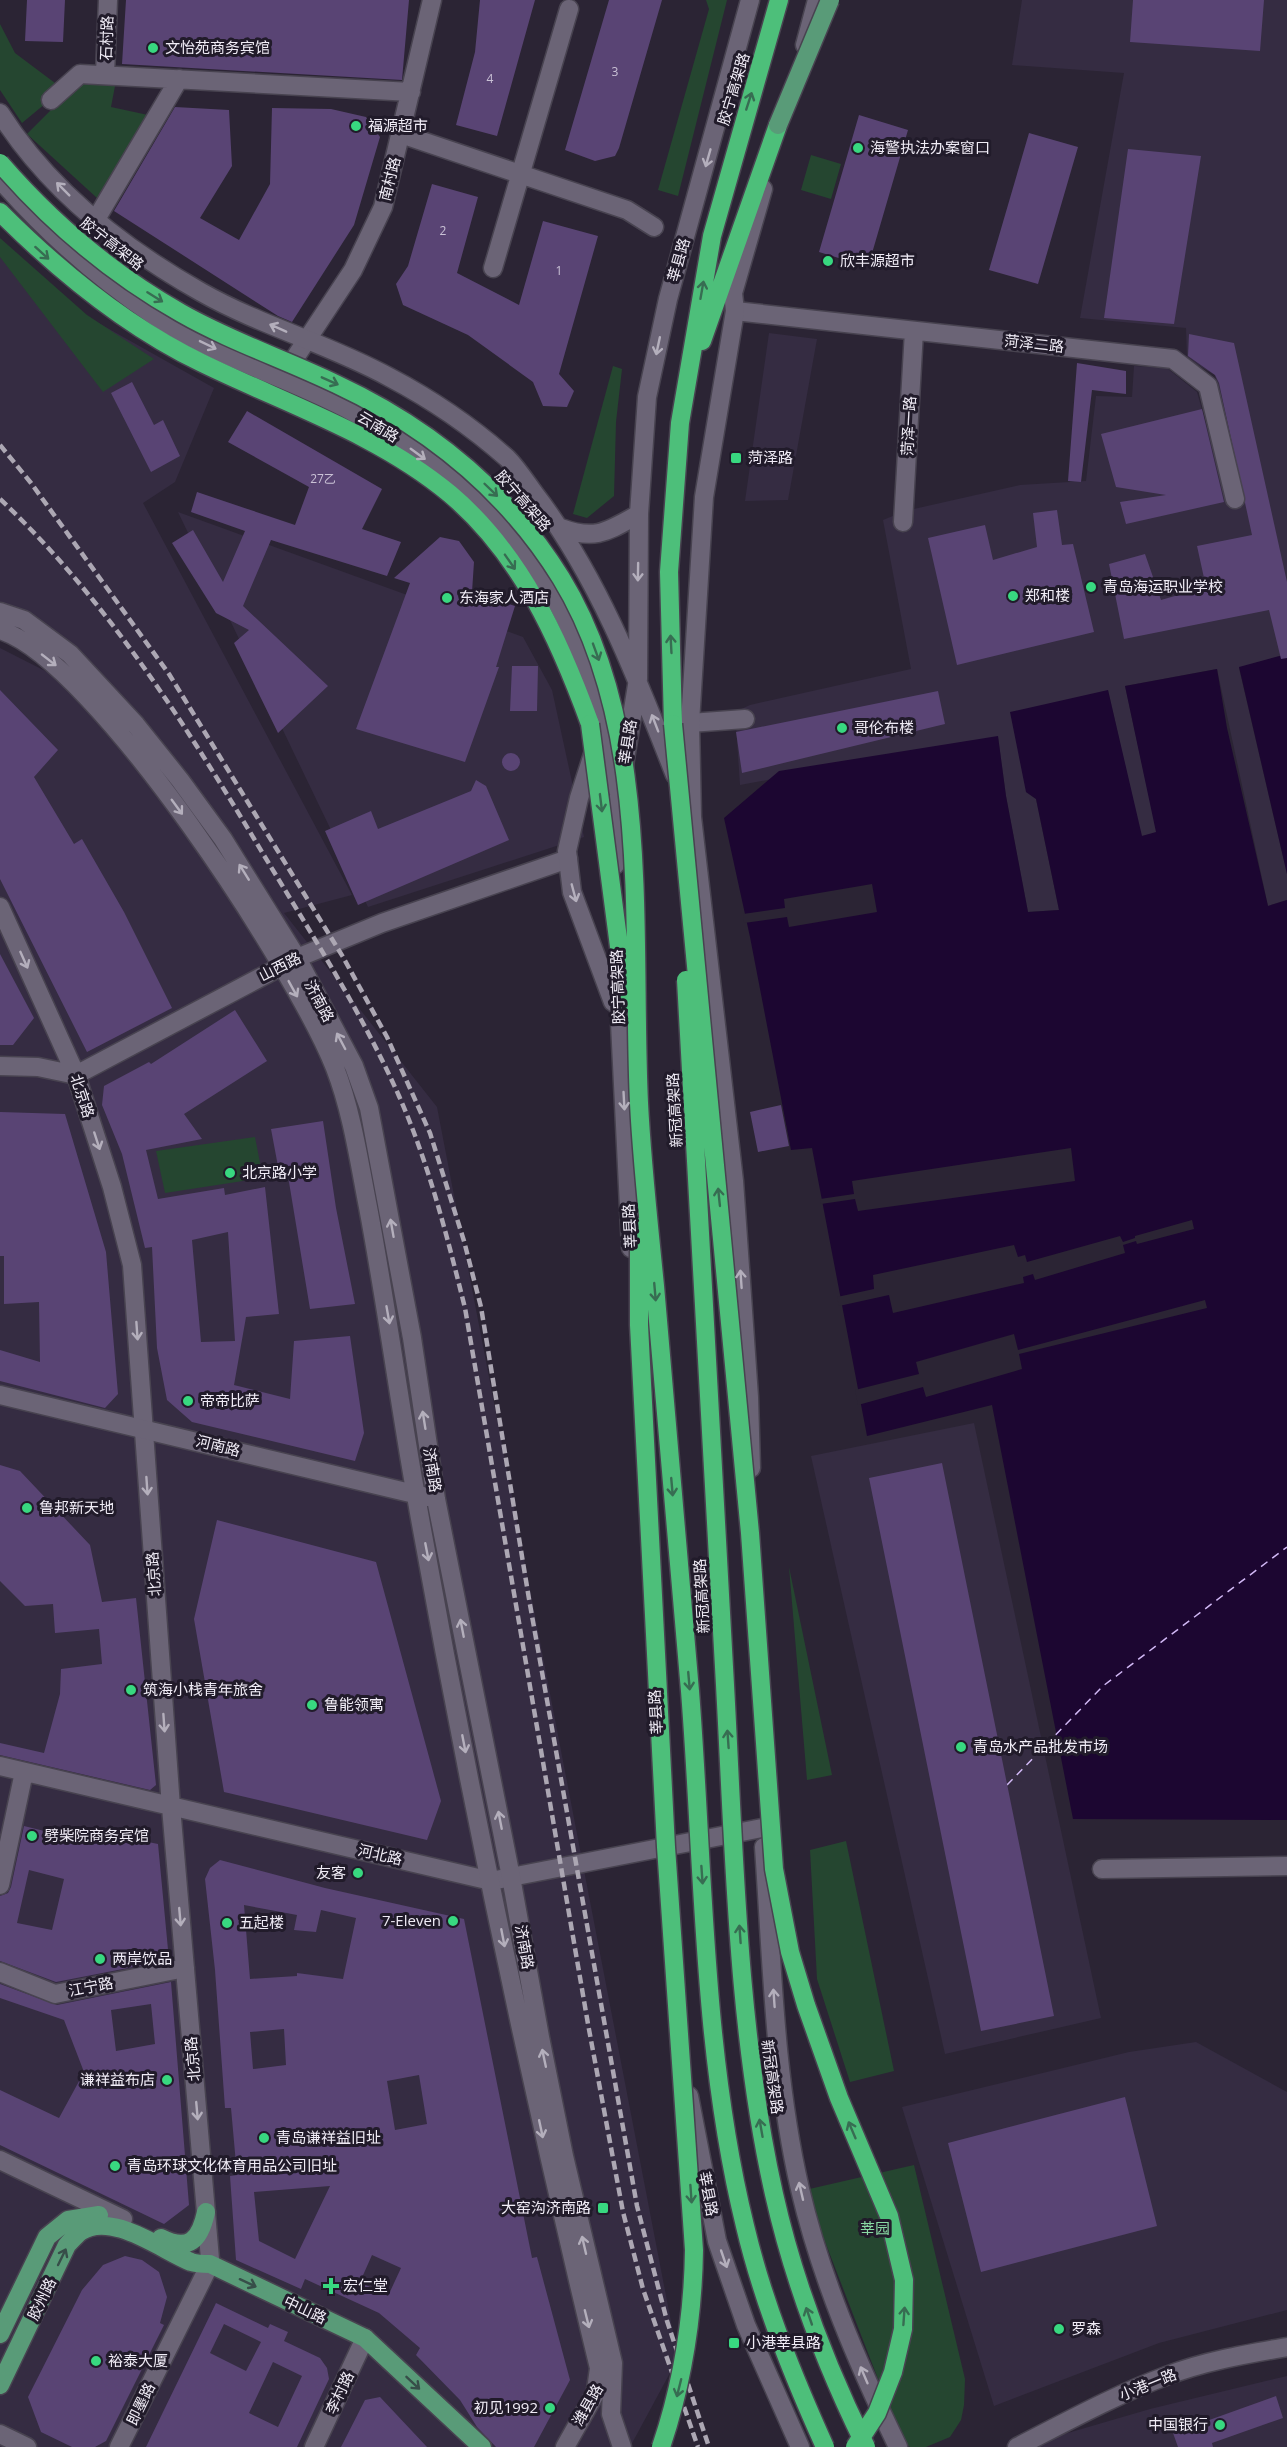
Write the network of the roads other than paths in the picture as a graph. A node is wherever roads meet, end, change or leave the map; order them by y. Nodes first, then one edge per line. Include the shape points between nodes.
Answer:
1 (108, 0) edge
2 (432, 0) edge
3 (750, 0) edge
4 (779, 0) edge
5 (817, 0) edge
6 (830, 0) edge
7 (569, 9) dead end
8 (105, 75) junction
9 (179, 79) junction
10 (411, 92) junction
11 (51, 100) dead end
12 (0, 113) edge
13 (778, 125) joint
14 (401, 134) junction
15 (0, 163) edge
16 (521, 174) junction
17 (0, 179) edge
18 (0, 212) edge
19 (95, 221) junction
20 (654, 227) dead end
21 (493, 268) dead end
22 (735, 312) junction
23 (914, 331) junction
24 (306, 340) junction
25 (281, 379) junction
26 (673, 493) junction
27 (1235, 499) dead end
28 (639, 514) junction
29 (903, 522) dead end
30 (561, 528) junction
31 (0, 612) edge
32 (0, 630) edge
33 (638, 679) junction
34 (598, 713) junction
35 (745, 719) dead end
36 (682, 723) junction
37 (619, 796) junction
38 (692, 817) junction
39 (568, 859) junction
40 (0, 907) edge
41 (289, 962) junction
42 (620, 1022) junction
43 (0, 1066) edge
44 (76, 1075) junction
45 (639, 1108) junction
46 (0, 1395) edge
47 (143, 1428) junction
48 (416, 1495) junction
49 (436, 1499) junction
50 (0, 1766) edge
51 (24, 1772) junction
52 (171, 1807) junction
53 (762, 1828) junction
54 (663, 1848) junction
55 (1287, 1866) edge
56 (1102, 1869) dead end
57 (511, 1877) junction
58 (491, 1881) junction
59 (0, 1885) edge
60 (185, 1968) junction
61 (0, 1972) edge
62 (0, 2160) edge
63 (206, 2212) junction
64 (123, 2219) junction
65 (97, 2226) joint
66 (210, 2264) junction
67 (0, 2334) edge
68 (365, 2338) junction
69 (1287, 2347) edge
70 (613, 2363) junction
71 (0, 2385) edge
72 (596, 2390) junction
73 (0, 2434) edge
74 (27, 2447) edge
75 (119, 2447) edge
76 (315, 2447) edge
77 (482, 2447) edge
78 (565, 2447) edge
79 (622, 2447) edge
80 (661, 2447) edge
81 (800, 2447) edge
82 (825, 2447) edge
83 (855, 2447) edge
84 (866, 2447) edge
85 (898, 2447) edge
86 (1017, 2447) edge

1 - 8 street, 石村路
2 - 10 street, 南村路
3 -> 28 street, 莘县路 via 666,310 647,397
26 -> 4 highway, 胶宁高架路 via 680,423 712,236
5 - 22 street via 733,293
6 - 13 main road, bridge
7 - 16 street
8 - 9 street
8 - 11 street via 80,74
9 - 10 street
9 - 19 street
10 - 14 street, 南村路
19 -> 12 street via 20,145
13 - 26 highway via 697,360 682,424
14 - 16 street
14 - 24 street, 南村路 via 383,207 353,270
15 -> 45 highway, 胶宁高架路, bridge via 68,233 129,281 210,328 339,385 422,432 502,501 545,555 594,645 622,746 631,841
16 - 20 street via 627,210
16 - 21 street
17 -> 25 street, 云南路 via 35,219 87,266 158,318
18 -> 45 highway, bridge via 42,255 153,337 381,447 418,470 481,524 535,598 555,634 590,724
24 -> 19 street via 201,292
22 - 23 street, 菏泽二路
22 - 36 street via 704,497
23 - 27 street, 菏泽二路 via 1173,359 1208,386
23 - 29 street, 菏泽一路
24 - 25 street, 南村路
24 - 30 street via 389,376 455,418 509,460
25 -> 34 street, 云南路 via 353,412 398,439 452,478 501,522 549,587 579,652
36 -> 26 highway, 胶宁高架路 via 669,572
28 - 30 street via 602,534 578,534
28 -> 33 street, 莘县路
30 - 33 street
41 -> 31 street, 济南路 via 223,839 136,725 70,654 24,620
32 -> 41 street, 济南路 via 14,634 59,668 122,737
33 - 37 street, 莘县路
38 -> 33 street
34 - 37 street, 云南路
34 - 39 street via 593,757 579,798
35 - 36 street
36 - 38 street
83 -> 36 highway, bridge via 877,2413 893,2372 903,2329 904,2280 889,2216 839,2098 806,2005 790,1952 776,1879
84 -> 36 highway, 新冠高架路, bridge via 818,2340 792,2263 773,2193 753,2072 742,1961 709,1419
37 - 42 street, 莘县路 via 614,843
53 -> 38 street via 749,1397 734,1181
39 - 41 street, 山西路 via 382,923
39 -> 42 street via 572,892
40 -> 44 street, 北京路
41 - 44 street, 山西路
41 -> 48 street, 济南路 via 349,1110 388,1312
49 -> 41 street, 济南路 via 412,1338 369,1108 354,1066
42 -> 54 street, 莘县路
43 - 44 street via 39,1067
44 -> 47 street, 北京路 via 112,1186 132,1265
45 -> 80 highway, bridge via 639,1325 666,1847 694,2250 686,2356
45 -> 82 highway, 新冠高架路, bridge via 721,2095 730,2158 753,2258 787,2359
46 - 47 street, 河南路
47 - 48 street, 河南路
47 -> 52 street, 北京路
48 - 49 street, 河南路
48 -> 58 street, 济南路
57 -> 49 street, 济南路
50 - 51 street, 河北路
51 - 52 street, 河北路
51 - 59 street
52 - 58 street, 河北路
52 -> 60 street, 北京路
53 - 54 street, 河北路
85 -> 53 street via 846,2333 800,2189 779,2063
54 - 57 street, 河北路
54 -> 81 street, 莘县路 via 688,2091 717,2241 746,2325
55 - 56 street
57 - 58 street, 河北路
70 -> 57 street, 济南路 via 564,2156
58 -> 72 street, 济南路 via 542,2134 599,2368
60 - 61 street, 江宁路 via 55,1994
60 -> 63 street, 北京路
62 - 64 street
63 - 64 main road via 197,2236 188,2243 174,2245
63 - 66 street, 北京路
64 - 67 main road, 胶州路 via 99,2215 68,2220 47,2237
65 - 66 main road, 中山路 via 129,2231 193,2263
71 -> 65 main road, 胶州路 via 67,2245 81,2230
66 -> 68 main road, 中山路
66 - 75 street, 即墨路
68 - 76 street, 李村路
68 -> 77 main road, 中山路
69 - 86 street, 小港一路 via 1168,2375
70 - 72 street, 潍县路
70 - 79 street, 济南路 via 611,2414
72 - 78 street, 潍县路
73 - 74 street

